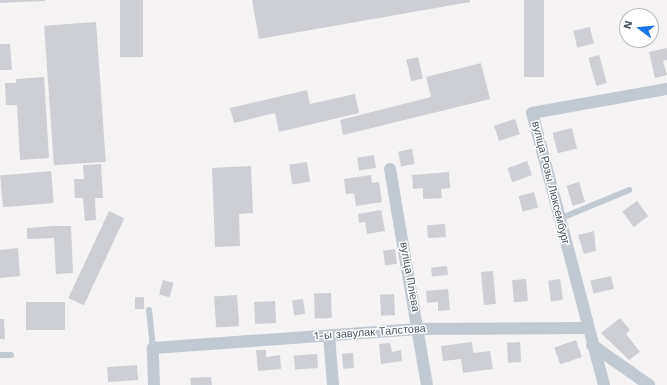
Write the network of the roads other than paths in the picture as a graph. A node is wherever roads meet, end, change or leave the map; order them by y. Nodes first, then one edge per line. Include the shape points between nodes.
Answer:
1 (667, 89) edge
2 (390, 169) dead end
3 (630, 190) dead end
4 (559, 219) junction
5 (149, 310) dead end
6 (588, 328) junction
7 (418, 329) junction
8 (329, 336) junction
9 (592, 345) junction
10 (153, 348) junction
11 (0, 355) edge
12 (11, 355) dead end
13 (154, 385) edge
14 (333, 385) edge
15 (428, 385) edge
16 (604, 385) edge
17 (649, 385) edge

1 - 4 street, вуліца Розы Люксембург via 532,113
2 - 7 street, вуліца Пліева
3 - 4 lane
4 - 6 street, вуліца Розы Люксембург
5 - 10 lane
6 - 7 street, 1-ы завулак Талстова
6 - 9 street, вуліца Розы Люксембург
7 - 8 street, 1-ы завулак Талстова
7 - 15 street, вуліца Пліева
8 - 10 street, 1-ы завулак Талстова
8 - 14 street
9 - 16 street, вуліца Розы Люксембург
9 - 17 street
10 - 13 street
11 - 12 lane

